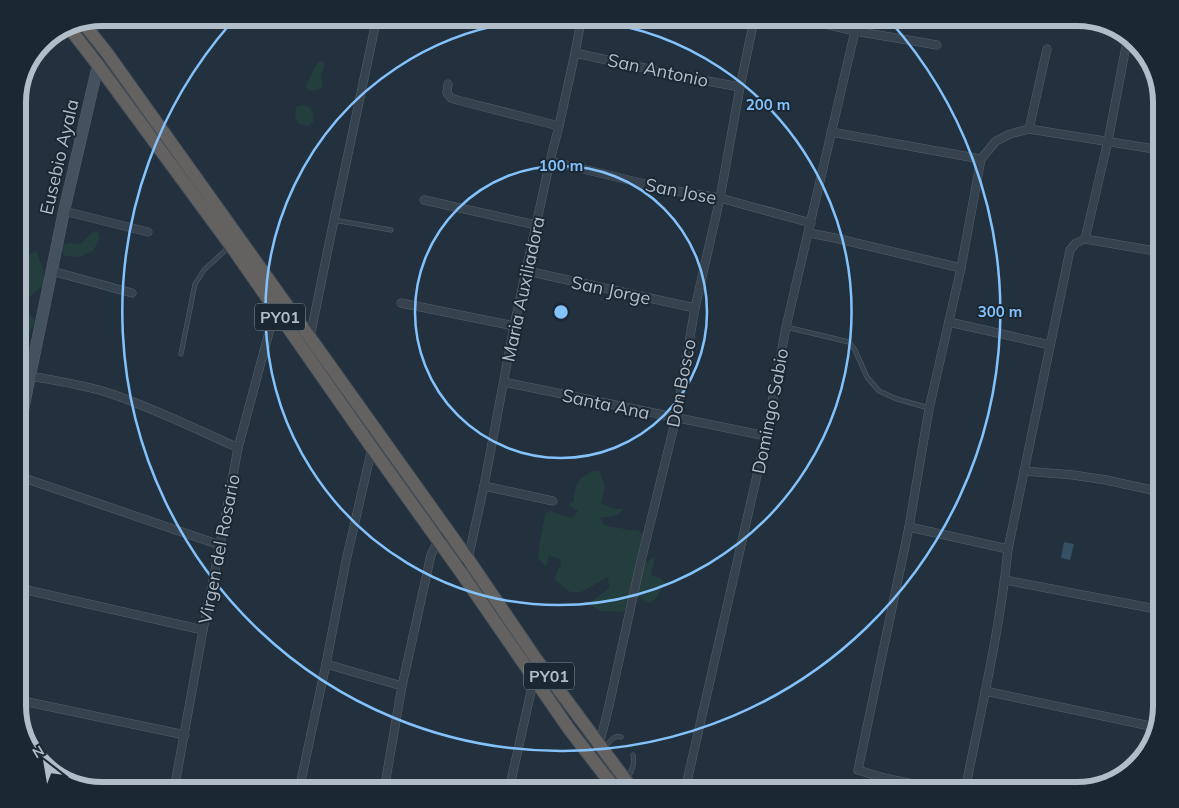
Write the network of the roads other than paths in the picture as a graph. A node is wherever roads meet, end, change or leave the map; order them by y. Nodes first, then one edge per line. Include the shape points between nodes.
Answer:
1 (375, 26) edge
2 (579, 26) edge
3 (753, 26) edge
4 (833, 26) edge
5 (87, 28) edge
6 (854, 31) junction
7 (72, 32) edge
8 (937, 45) dead end
9 (1126, 45) edge
10 (1047, 49) dead end
11 (107, 53) junction
12 (575, 53) junction
13 (98, 65) junction
14 (448, 84) dead end
15 (740, 87) junction
16 (560, 126) junction
17 (1029, 129) junction
18 (831, 132) junction
19 (1108, 141) junction
20 (1153, 148) edge
21 (981, 159) junction
22 (550, 161) junction
23 (720, 198) junction
24 (424, 200) dead end
25 (64, 210) junction
26 (334, 220) junction
27 (811, 223) junction
28 (536, 225) junction
29 (391, 230) dead end
30 (148, 232) dead end
31 (809, 233) junction
32 (1085, 239) junction
33 (231, 246) junction
34 (1153, 250) edge
35 (961, 268) junction
36 (52, 271) junction
37 (527, 271) junction
38 (132, 292) dead end
39 (400, 303) dead end
40 (695, 308) junction
41 (275, 310) junction
42 (950, 322) junction
43 (514, 326) junction
44 (786, 327) junction
45 (310, 337) junction
46 (1050, 345) junction
47 (26, 352) edge
48 (35, 353) junction
49 (181, 354) dead end
50 (30, 376) junction
51 (504, 382) junction
52 (26, 395) edge
53 (930, 408) junction
54 (676, 418) junction
55 (766, 436) junction
56 (238, 448) junction
57 (372, 448) junction
58 (1024, 471) junction
59 (26, 479) edge
60 (484, 486) junction
61 (1153, 490) edge
62 (553, 501) dead end
63 (909, 527) junction
64 (448, 531) junction
65 (438, 541) junction
66 (220, 545) junction
67 (1008, 549) junction
68 (468, 559) junction
69 (460, 571) junction
70 (1005, 580) junction
71 (26, 590) edge
72 (1153, 608) edge
73 (203, 630) junction
74 (326, 664) junction
75 (534, 678) junction
76 (402, 686) junction
77 (985, 691) junction
78 (26, 702) edge
79 (1150, 726) edge
80 (185, 735) junction
81 (621, 737) dead end
82 (601, 748) junction
83 (633, 755) dead end
84 (604, 776) junction
85 (884, 778) junction
86 (176, 782) edge
87 (301, 782) edge
88 (385, 782) edge
89 (511, 782) edge
90 (603, 782) edge
91 (614, 782) edge
92 (621, 782) edge
93 (627, 782) edge
94 (687, 782) edge
95 (883, 782) edge
96 (904, 782) edge
97 (966, 782) edge

1 - 26 street
2 - 12 street, Maria Auxiliadora
3 - 15 street, Don Bosco
4 - 6 street
5 - 11 highway, PY01
6 - 8 street
6 - 18 street, Domingo Sabio
7 - 13 highway, PY01
9 - 19 street
10 - 17 street
11 - 13 highway
11 - 45 highway, PY01
12 - 15 street, San Antonio
12 - 16 street, Maria Auxiliadora
13 - 25 main road, Eusebio Ayala
13 - 33 highway, PY01
14 - 16 street via 451,98
15 - 23 street, Don Bosco
16 - 22 street, Maria Auxiliadora
17 - 19 street
17 - 21 street via 996,141
18 - 21 street
18 - 27 street, Domingo Sabio
19 - 20 street
19 - 32 street
21 - 35 street
22 - 23 street, San Jose via 670,190
22 - 28 street, Maria Auxiliadora
23 - 27 street, San Jose
23 - 40 street, Don Bosco
24 - 28 street
25 - 30 street
25 - 36 main road, Eusebio Ayala
26 - 29 lane
26 - 45 street
27 - 31 street, Domingo Sabio
28 - 37 street, Maria Auxiliadora
31 - 35 street
31 - 44 street, Domingo Sabio
32 - 34 street
32 - 46 street via 1070,250
33 - 41 highway, PY01
33 - 49 lane via 204,270 195,284
35 - 42 street
36 - 38 street
36 - 48 main road, Eusebio Ayala
37 - 40 street, San Jorge
37 - 43 street, Maria Auxiliadora
39 - 43 street
40 - 54 street, Don Bosco
41 - 56 street, Virgen del Rosario
41 - 57 highway, PY01
42 - 46 street
42 - 53 street
43 - 51 street, Maria Auxiliadora
44 - 53 lane via 848,342 879,391
44 - 55 street, Domingo Sabio
45 - 64 highway, PY01
46 - 58 street
47 - 48 street
48 - 50 main road, Eusebio Ayala
50 - 52 main road, Eusebio Ayala
50 - 56 street via 112,393
51 - 54 street, Santa Ana
51 - 60 street, Maria Auxiliadora
53 - 63 street
54 - 55 street, Santa Ana
54 - 82 street, Don Bosco
55 - 94 street, Domingo Sabio
56 - 66 street, Virgen del Rosario
57 - 65 highway, PY01
57 - 74 street
58 - 61 street via 1082,476
58 - 67 street
59 - 66 street
60 - 62 street
60 - 68 street, Maria Auxiliadora
63 - 67 street
63 - 85 street via 858,770
64 - 65 street
64 - 68 highway, PY01
65 - 69 highway, PY01
65 - 76 street via 431,554
66 - 73 street, Virgen del Rosario
67 - 70 street
68 - 69 street
68 - 82 highway, PY01
69 - 75 highway, PY01
70 - 72 street
70 - 77 street
71 - 73 street
73 - 80 street, Virgen del Rosario
74 - 76 street
74 - 87 street
75 - 84 highway, PY01
75 - 89 street
76 - 88 street
77 - 79 street
77 - 97 street
78 - 80 street
80 - 86 street, Virgen del Rosario
81 - 82 lane via 615,737
82 - 92 highway, PY01
83 - 93 lane
84 - 90 street
84 - 91 highway, PY01
85 - 95 street
85 - 96 street

